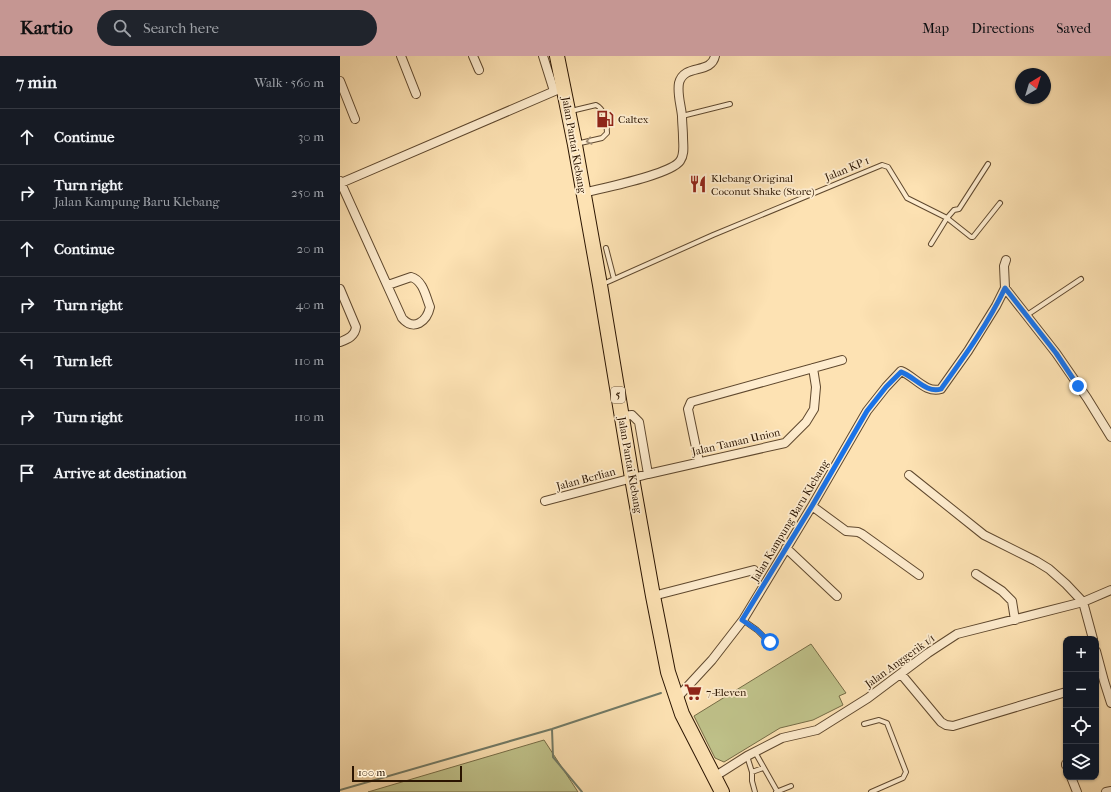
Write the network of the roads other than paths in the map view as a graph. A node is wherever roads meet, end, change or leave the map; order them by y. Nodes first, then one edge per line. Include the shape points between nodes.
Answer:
1 (401, 56) edge
2 (473, 56) edge
3 (543, 56) edge
4 (557, 56) edge
5 (715, 56) edge
6 (478, 70) dead end
7 (340, 81) edge
8 (559, 89) junction
9 (416, 94) dead end
10 (730, 104) dead end
11 (569, 111) junction
12 (682, 116) junction
13 (355, 119) dead end
14 (575, 144) junction
15 (988, 164) dead end
16 (340, 182) edge
17 (583, 193) junction
18 (1000, 203) dead end
19 (947, 218) junction
20 (931, 244) dead end
21 (606, 248) dead end
22 (1006, 260) dead end
23 (614, 279) junction
24 (1081, 279) dead end
25 (388, 285) junction
26 (600, 285) junction
27 (1005, 288) junction
28 (340, 289) edge
29 (1026, 316) junction
30 (340, 342) edge
31 (842, 360) dead end
32 (813, 368) junction
33 (621, 416) junction
34 (1111, 437) edge
35 (699, 462) junction
36 (648, 474) junction
37 (909, 475) dead end
38 (632, 478) junction
39 (545, 500) dead end
40 (812, 506) junction
41 (786, 548) junction
42 (754, 570) dead end
43 (976, 574) dead end
44 (919, 575) dead end
45 (1111, 590) edge
46 (653, 596) junction
47 (838, 596) dead end
48 (1083, 602) junction
49 (742, 620) junction
50 (1015, 620) junction
51 (1092, 636) edge
52 (770, 642) dead end
53 (1099, 672) edge
54 (901, 674) junction
55 (1100, 682) edge
56 (1063, 693) edge
57 (676, 699) junction
58 (1111, 703) edge
59 (864, 724) dead end
60 (751, 754) junction
61 (763, 768) junction
62 (752, 772) junction
63 (714, 777) junction
64 (1072, 780) edge
65 (791, 786) dead end
66 (1111, 791) edge
67 (722, 792) edge
68 (755, 792) edge
69 (776, 792) edge
70 (871, 792) edge
71 (1076, 792) edge
72 (1106, 792) edge

1 - 9 street
2 - 6 street
3 - 8 street
4 - 8 highway, Jalan Pantai Klebang / 5
5 - 12 street via 712,64 688,72 679,81
7 - 13 street
8 - 11 highway, Jalan Pantai Klebang / 5
8 - 16 street
10 - 12 lane
11 - 14 highway, Jalan Pantai Klebang / 5
11 -> 14 lane via 600,106 607,128 607,133 602,138
12 - 17 street via 684,153 676,166 661,173
14 - 17 highway, Jalan Pantai Klebang / 5
15 - 19 lane via 959,209 954,210
16 - 25 street
17 - 26 highway, Jalan Pantai Klebang / 5
18 - 19 lane, Jalan KP 1 via 973,237
19 - 20 lane
19 - 23 lane, Jalan KP 1 via 906,198 888,167 882,165
21 - 23 lane
22 - 27 street
23 - 26 lane, Jalan KP 1
24 - 29 lane
25 - 25 street via 411,277 416,278 430,307 424,320 416,324 404,321
26 - 33 highway, Jalan Pantai Klebang / 5
27 - 29 street
27 - 40 street, Jalan Kampung Baru Klebang via 968,351 941,389 936,391 927,388 901,372 886,387 867,411
28 - 30 street via 356,327 350,338
29 - 34 street via 1056,353
31 - 32 street
32 - 35 street, Jalan Taman Union via 816,387 814,409 806,422 785,443
32 - 35 street via 691,402 688,409
33 - 36 street via 632,416 639,422
33 - 38 highway, Jalan Pantai Klebang / 5
35 - 36 street, Jalan Taman Union
36 - 38 street, Jalan Taman Union
37 - 48 street via 984,535 1049,569
38 - 39 street, Jalan Berlian
38 - 46 highway, Jalan Pantai Klebang / 5
40 - 41 street, Jalan Kampung Baru Klebang
40 - 44 street via 846,531 862,534
41 - 47 street
41 - 49 street, Jalan Kampung Baru Klebang
42 - 46 street
43 - 50 street via 1012,601
45 - 48 street, Jalan Anggerik 1/1
46 - 57 highway, Jalan Pantai Klebang / 5
48 - 50 street, Jalan Anggerik 1/1
48 - 51 street
49 - 52 lane
49 - 57 street, Jalan Kampung Baru Klebang via 712,660
50 - 54 street, Jalan Anggerik 1/1 via 957,634
53 - 55 street
54 - 56 street via 941,722 953,726
54 - 60 street, Jalan Anggerik 1/1 via 817,730 782,738
55 - 58 street
57 - 63 highway, Jalan Pantai Klebang / 5
59 - 70 lane via 879,720 887,723 906,772 903,778
60 - 61 lane
60 - 62 lane
60 - 63 street, Jalan Anggerik 1/1
61 - 62 lane
61 - 69 lane
62 - 68 lane
63 - 67 highway, Jalan Pantai Klebang / 5
64 - 71 street
65 - 69 lane
66 - 72 street

